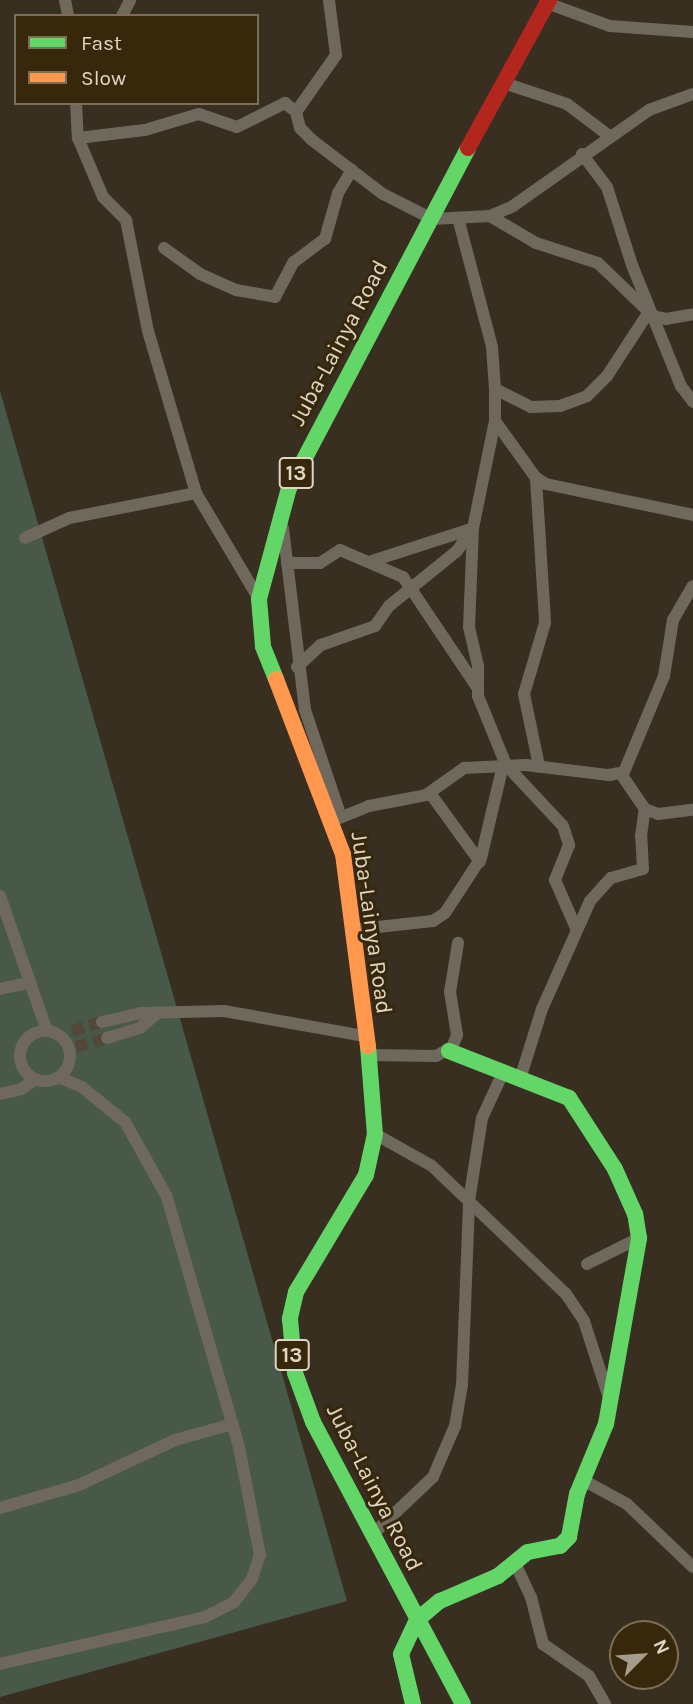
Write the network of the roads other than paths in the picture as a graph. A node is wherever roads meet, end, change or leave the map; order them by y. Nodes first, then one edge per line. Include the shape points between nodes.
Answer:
1 (329, 0) edge
2 (548, 2) edge
3 (693, 32) edge
4 (507, 83) junction
5 (693, 94) edge
6 (76, 105) edge
7 (296, 112) junction
8 (608, 135) junction
9 (78, 138) junction
10 (582, 155) junction
11 (352, 170) junction
12 (490, 216) junction
13 (458, 218) junction
14 (432, 219) junction
15 (164, 248) dead end
16 (693, 314) edge
17 (650, 315) junction
18 (495, 389) junction
19 (693, 402) edge
20 (495, 421) junction
21 (536, 478) junction
22 (196, 493) junction
23 (281, 511) junction
24 (693, 515) edge
25 (473, 528) junction
26 (25, 538) dead end
27 (372, 561) junction
28 (286, 563) junction
29 (693, 586) edge
30 (413, 587) junction
31 (259, 599) junction
32 (297, 667) junction
33 (477, 687) junction
34 (504, 765) junction
35 (539, 766) junction
36 (621, 774) junction
37 (430, 793) junction
38 (645, 809) junction
39 (693, 810) edge
40 (337, 819) junction
41 (480, 862) junction
42 (0, 896) edge
43 (576, 928) junction
44 (351, 930) junction
45 (6, 934) edge
46 (458, 943) dead end
47 (27, 983) junction
48 (0, 989) edge
49 (155, 1016) junction
50 (102, 1022) tunnel mouth
51 (72, 1031) tunnel mouth
52 (50, 1032) junction
53 (365, 1036) junction
54 (107, 1038) tunnel mouth
55 (449, 1051) junction
56 (369, 1055) junction
57 (502, 1074) junction
58 (59, 1077) junction
59 (36, 1079) junction
60 (520, 1079) junction
61 (0, 1094) edge
62 (375, 1135) junction
63 (469, 1201) junction
64 (639, 1238) junction
65 (587, 1264) dead end
66 (609, 1400) junction
67 (233, 1424) junction
68 (583, 1479) junction
69 (0, 1508) edge
70 (372, 1535) junction
71 (515, 1563) junction
72 (693, 1566) edge
73 (417, 1620) junction
74 (0, 1664) edge
75 (413, 1704) edge
76 (463, 1704) edge
77 (605, 1704) edge

1 - 7 street via 336,55
2 - 3 street via 610,26
2 - 4 main road, Juba-Lainya Road / 13
4 - 8 street via 567,104
4 - 14 main road, Juba-Lainya Road / 13
5 - 8 street via 649,110
6 - 9 street
7 - 9 street via 285,103 237,127 199,114 145,130
7 - 11 street via 300,128
8 - 10 street
9 - 22 street via 103,197 126,219 148,331
10 - 12 street via 513,205
10 - 17 street via 607,187
11 - 14 street via 383,194
11 - 15 street via 338,193 325,239 294,262 275,298 236,290 200,274
12 - 13 street
12 - 17 street via 536,243 598,262
13 - 14 street
13 - 18 street via 492,347
14 - 23 main road, Juba-Lainya Road / 13 via 333,398
16 - 17 street via 666,319
17 - 18 street via 607,376 587,396 560,406 531,407
17 - 19 street via 681,386
18 - 20 street
20 - 21 street
20 - 25 street
21 - 24 street via 556,487
21 - 35 street via 545,623 524,694
22 - 26 street via 69,518
22 - 31 street
23 - 28 street
23 - 31 main road, Juba-Lainya Road / 13
25 - 27 street
25 - 30 street via 452,556
25 - 33 street via 469,627 478,665
27 - 28 street via 340,550 323,562
27 - 30 street
28 - 32 street
29 - 36 street via 673,620 664,676
30 - 32 street via 389,606 375,626 321,645
30 - 33 street
31 - 40 main road, Juba-Lainya Road / 13 via 263,646
32 - 40 street
33 - 34 street
34 - 35 street
34 - 37 street via 464,768
34 - 41 street
34 - 43 street via 563,826 569,845 555,880
35 - 36 street
36 - 38 street
37 - 40 street
37 - 41 street
38 - 39 street via 658,814
38 - 43 street via 640,836 643,869 606,882
40 - 44 main road, Juba-Lainya Road / 13
41 - 44 street via 440,918
42 - 45 street
43 - 60 street via 542,1009
44 - 53 main road, Juba-Lainya Road / 13
45 - 47 street
46 - 55 street via 449,996 457,1035
47 - 48 street
47 - 52 street
49 - 50 street via 140,1013
49 - 53 street via 224,1011
49 - 54 street via 140,1028
51 - 52 street
52 - 58 street via 73,1050
52 - 59 street via 31,1035 21,1051 23,1068
53 - 56 main road, Juba-Lainya Road / 13
55 - 56 street via 421,1057
55 - 57 main road
56 - 62 main road, Juba-Lainya Road / 13
57 - 60 main road
57 - 63 street via 482,1118
58 - 59 street
58 - 67 street via 101,1101 139,1140 167,1197
59 - 61 street via 22,1089
60 - 64 main road via 560,1091 574,1104 621,1181
62 - 63 street via 432,1166
62 - 70 main road, Juba-Lainya Road / 13 via 366,1175 296,1292 290,1319 292,1357 303,1399
63 - 66 street via 530,1256 578,1309
63 - 70 street via 462,1385 455,1426 433,1476
64 - 65 street
64 - 66 main road via 632,1296
66 - 68 main road via 601,1441
67 - 69 street via 175,1440 79,1485
67 - 74 street via 260,1538 253,1579 233,1602 205,1617
68 - 71 main road via 565,1543 534,1550
68 - 72 street via 627,1504
70 - 73 main road, Juba-Lainya Road / 13
71 - 73 main road via 498,1576 440,1601
71 - 77 street via 531,1597 542,1644 589,1676
73 - 75 main road via 401,1654
73 - 76 main road, Juba-Lainya Road / 13

